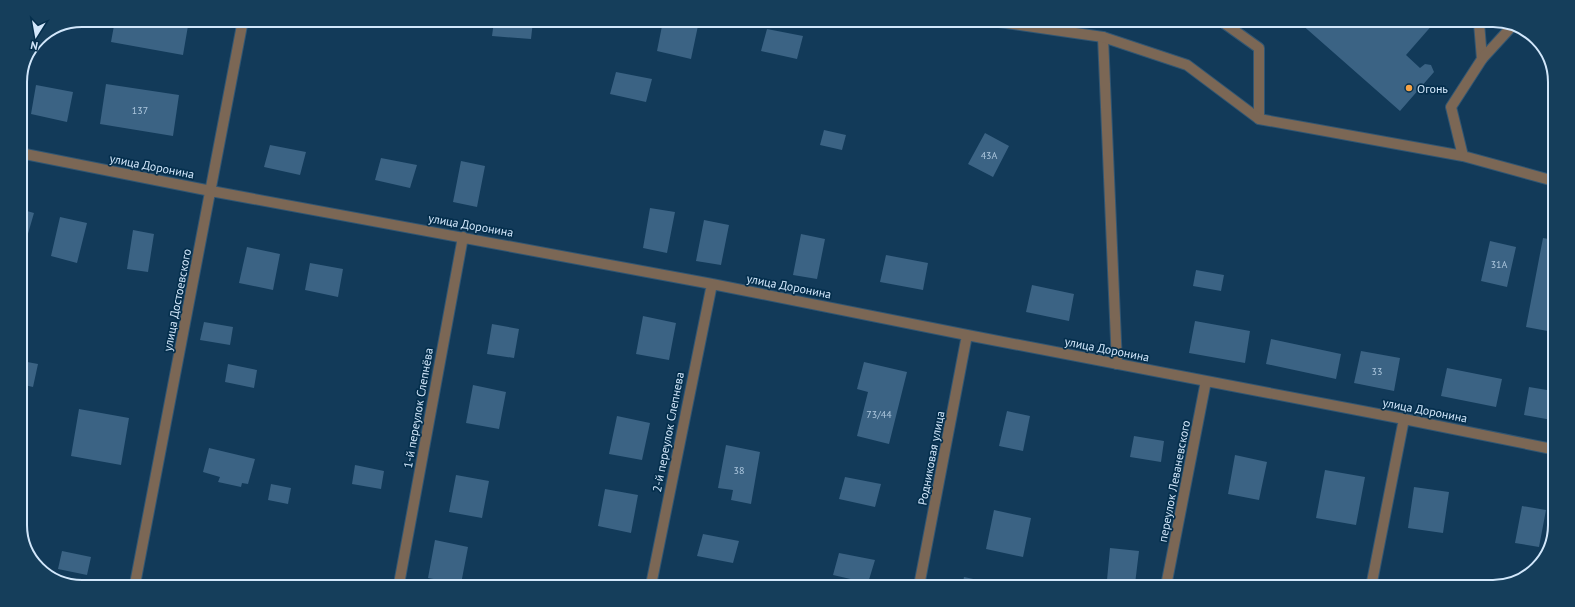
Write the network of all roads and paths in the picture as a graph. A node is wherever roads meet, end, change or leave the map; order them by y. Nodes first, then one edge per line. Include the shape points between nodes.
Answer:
1 (242, 27) edge
2 (1033, 27) edge
3 (1230, 27) edge
4 (1479, 27) edge
5 (1509, 30) edge
6 (1103, 37) junction
7 (1482, 58) junction
8 (1259, 119) junction
9 (27, 154) edge
10 (1463, 156) junction
11 (1548, 179) edge
12 (211, 191) junction
13 (463, 237) junction
14 (712, 284) junction
15 (967, 335) junction
16 (1117, 364) junction
17 (1206, 381) junction
18 (1404, 419) junction
19 (1548, 448) edge
20 (136, 580) edge
21 (400, 580) edge
22 (652, 580) edge
23 (920, 580) edge
24 (1167, 580) edge
25 (1372, 580) edge

1 - 12 street, улица Достоевского
2 - 6 street
3 - 8 street via 1259,48
4 - 7 street
5 - 7 street
6 - 8 street via 1187,65
6 - 16 street
7 - 10 street via 1450,107
8 - 10 street
9 - 12 street, улица Доронина
10 - 11 street
12 - 13 street, улица Доронина
12 - 20 street, улица Достоевского
13 - 14 street, улица Доронина
13 - 21 street, 1-й переулок Слепнёва
14 - 15 street, улица Доронина
14 - 22 street, 2-й переулок Слепнева
15 - 16 street, улица Доронина
15 - 23 street, Родниковая улица
16 - 17 street, улица Доронина
17 - 18 street, улица Доронина
17 - 24 street, переулок Леваневского
18 - 19 street, улица Доронина
18 - 25 street

